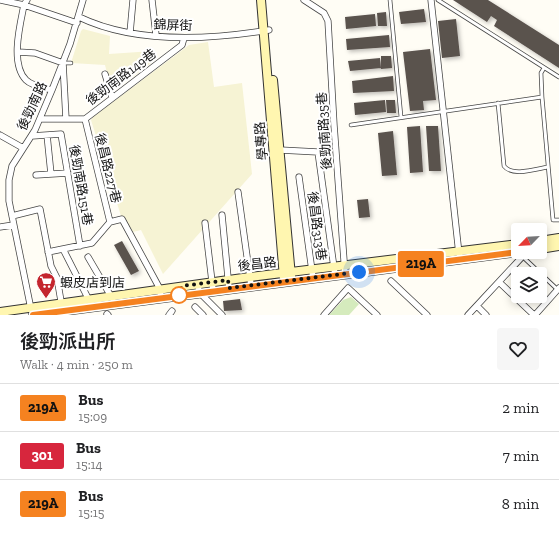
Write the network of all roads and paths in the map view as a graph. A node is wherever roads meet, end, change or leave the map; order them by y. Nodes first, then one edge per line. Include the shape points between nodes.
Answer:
1 (0, 0) edge
2 (83, 0) edge
3 (134, 0) edge
4 (152, 0) edge
5 (261, 0) edge
6 (266, 0) edge
7 (304, 0) edge
8 (390, 0) edge
9 (431, 0) edge
10 (438, 0) edge
11 (25, 3) edge
12 (78, 20) junction
13 (266, 30) junction
14 (130, 34) junction
15 (156, 35) junction
16 (184, 38) junction
17 (18, 52) junction
18 (63, 63) junction
19 (71, 63) dead end
20 (544, 68) junction
21 (105, 74) dead end
22 (559, 77) edge
23 (52, 90) junction
24 (112, 97) junction
25 (542, 97) junction
26 (498, 103) junction
27 (442, 110) junction
28 (401, 117) junction
29 (40, 119) junction
30 (66, 119) junction
31 (85, 119) junction
32 (351, 125) dead end
33 (0, 135) edge
34 (47, 135) junction
35 (32, 136) junction
36 (23, 148) junction
37 (280, 150) junction
38 (548, 167) junction
39 (68, 173) junction
40 (36, 174) dead end
41 (51, 174) junction
42 (299, 177) dead end
43 (238, 192) dead end
44 (222, 215) dead end
45 (12, 216) junction
46 (559, 220) edge
47 (110, 222) junction
48 (205, 224) dead end
49 (13, 225) junction
50 (0, 227) edge
51 (559, 238) edge
52 (547, 240) edge
53 (511, 245) edge
54 (80, 246) junction
55 (559, 246) edge
56 (547, 248) edge
57 (63, 250) junction
58 (48, 252) junction
59 (511, 253) edge
60 (459, 255) junction
61 (88, 257) dead end
62 (516, 259) edge
63 (527, 259) edge
64 (344, 264) junction
65 (334, 266) junction
66 (313, 273) junction
67 (345, 274) junction
68 (335, 275) junction
69 (288, 276) junction
70 (250, 281) junction
71 (391, 282) dead end
72 (499, 282) junction
73 (229, 284) junction
74 (212, 286) junction
75 (198, 288) junction
76 (558, 290) edge
77 (160, 293) junction
78 (112, 300) junction
79 (91, 303) junction
80 (476, 306) junction
81 (62, 307) junction
82 (195, 307) dead end
83 (0, 312) edge
84 (20, 312) edge
85 (32, 313) edge
86 (327, 314) edge
87 (203, 315) edge
88 (222, 315) edge
89 (377, 315) edge
90 (427, 315) edge
91 (468, 315) edge
92 (486, 315) edge
93 (534, 315) edge

1 - 11 street, 錦屏街
2 - 12 street, 後勁南路
3 - 14 street
4 - 15 street
5 - 13 street, 學專路
6 - 13 street, 學專路
7 - 64 street, 後勁南路35巷 via 324,13 328,21
8 - 28 lane
9 - 27 street
10 - 20 lane via 492,32
11 - 12 street, 錦屏街
11 - 17 street via 19,30
12 - 14 street, 錦屏街
12 - 18 street, 後勁南路
13 - 16 street, 錦屏街
13 - 37 street, 學專路
13 - 69 street, 學專路
14 - 15 street, 錦屏街
15 - 16 street, 錦屏街
16 - 24 street, 後勁南路149巷 via 182,45
17 - 18 street via 35,53
17 - 23 street via 19,67 27,80
18 - 19 lane
18 - 23 street, 後勁南路
18 - 30 street
20 - 22 lane
20 - 25 lane via 541,73
21 - 24 street
23 - 29 street, 後勁南路
24 - 31 street, 後勁南路149巷
25 - 26 lane
25 - 38 lane
26 - 27 lane
26 - 38 lane via 504,166 507,170 513,172
27 - 28 lane
27 - 60 street
28 - 32 lane
29 - 30 street, 後勁南路149巷
29 - 35 street, 後勁南路
30 - 31 street, 後勁南路149巷
31 - 47 street, 後昌路227巷
33 - 36 street
34 - 35 street, 後勁南路151巷
34 - 39 street, 後勁南路151巷 via 61,134
34 - 41 street
35 - 36 street, 後勁南路
36 - 45 street, 後勁南路 via 12,166 9,180
37 - 65 street via 318,152
37 - 69 street, 學專路
38 - 46 lane via 553,220
39 - 41 street
39 - 54 street, 後勁南路151巷
40 - 41 street
42 - 66 street, 後昌路313巷
43 - 70 street
44 - 73 street
45 - 49 street, 後勁南路
45 - 58 street via 40,209
47 - 54 street, 後昌路227巷 via 92,242
47 - 77 street, 後昌路227巷 via 122,219
48 - 74 street
49 - 50 street
49 - 85 street, 後勁南路
51 - 52 street
53 - 60 street, 後昌路
54 - 57 street
55 - 56 street
57 - 58 street
57 - 79 street
58 - 81 street via 57,278
59 - 60 street, 後昌路
60 - 64 street, 後昌路
60 - 67 street, 後昌路
61 - 78 street
62 - 72 street
63 - 76 lane
64 - 65 street, 後昌路
64 - 67 street, 後勁南路35巷
65 - 66 street, 後昌路
65 - 68 street
66 - 68 street, 後昌路
66 - 69 street, 後昌路
67 - 68 street, 後昌路
69 - 70 street, 後昌路
70 - 73 street, 後昌路
71 - 90 street
72 - 80 street
72 - 93 street
73 - 74 street, 後昌路
74 - 75 street, 後昌路
75 - 77 street, 後昌路
75 - 88 street
76 - 93 street
77 - 78 street, 後昌路
78 - 79 street, 後昌路
79 - 81 street, 後昌路
80 - 91 street
80 - 92 street
81 - 85 street, 後昌路
82 - 87 street
83 - 84 street, 後昌路
84 - 85 street, 後昌路
86 - 89 street via 348,288

